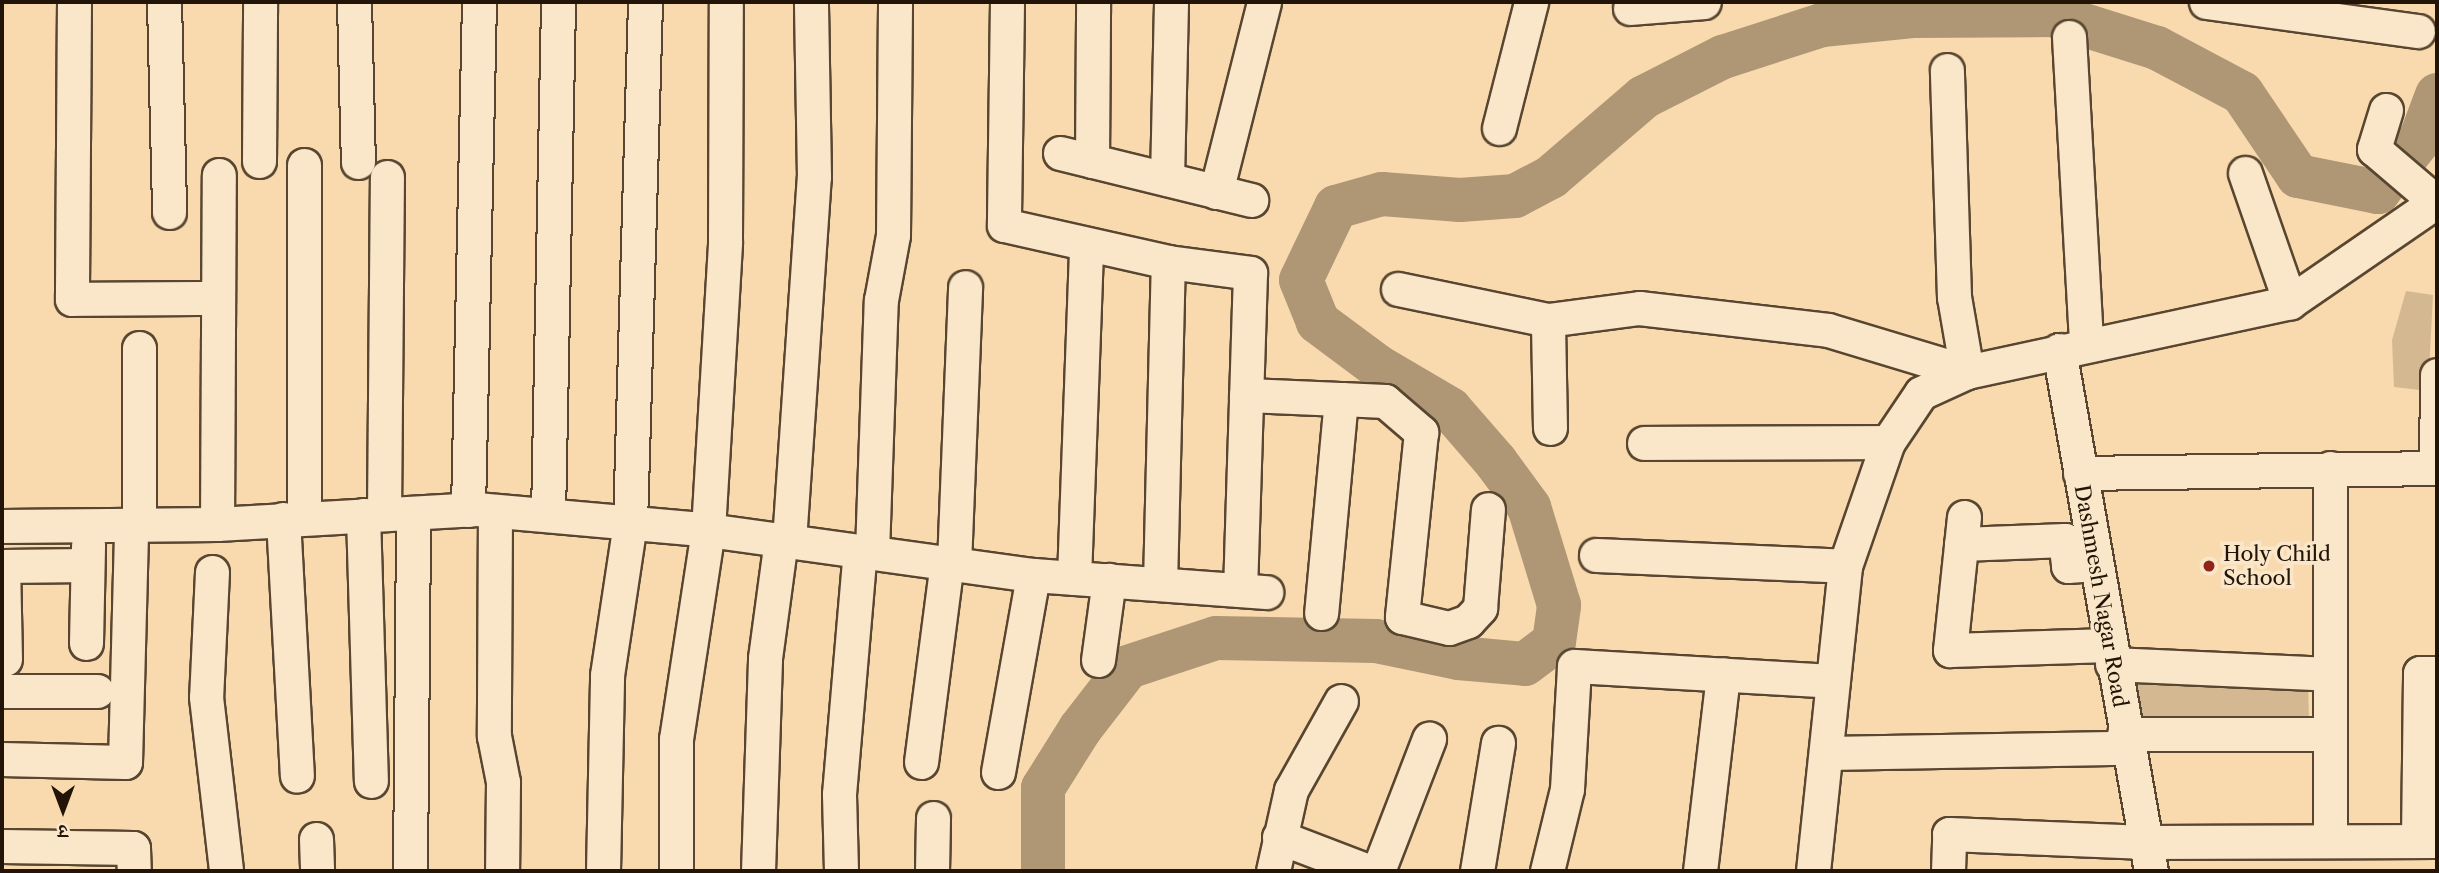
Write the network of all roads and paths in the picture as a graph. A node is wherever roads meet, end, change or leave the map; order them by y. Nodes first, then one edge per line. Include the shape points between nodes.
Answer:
1 (74, 2) edge
2 (164, 2) edge
3 (260, 2) edge
4 (354, 2) edge
5 (479, 2) edge
6 (558, 2) edge
7 (645, 2) edge
8 (726, 2) edge
9 (811, 2) edge
10 (895, 2) edge
11 (1007, 2) edge
12 (1093, 2) edge
13 (1171, 2) edge
14 (1264, 2) edge
15 (1531, 2) edge
16 (1704, 2) edge
17 (2206, 2) edge
18 (1630, 8) dead end
19 (2418, 31) dead end
20 (2069, 37) dead end
21 (1947, 70) dead end
22 (2386, 110) dead end
23 (1499, 128) dead end
24 (1060, 153) dead end
25 (259, 161) dead end
26 (1092, 161) junction
27 (358, 162) dead end
28 (304, 165) dead end
29 (2245, 173) dead end
30 (219, 175) dead end
31 (387, 177) dead end
32 (1167, 180) junction
33 (1216, 191) junction
34 (2429, 196) edge
35 (1251, 200) dead end
36 (169, 212) dead end
37 (1086, 245) junction
38 (1168, 262) junction
39 (965, 287) dead end
40 (1398, 289) dead end
41 (218, 298) junction
42 (2290, 302) junction
43 (1548, 320) junction
44 (139, 348) dead end
45 (2073, 348) junction
46 (1967, 372) junction
47 (2437, 375) edge
48 (1246, 395) junction
49 (1340, 399) junction
50 (1550, 428) dead end
51 (1888, 442) junction
52 (1644, 443) dead end
53 (2330, 468) junction
54 (2436, 468) edge
55 (2080, 473) junction
56 (1488, 509) dead end
57 (481, 510) junction
58 (387, 514) junction
59 (548, 515) junction
60 (294, 519) junction
61 (630, 523) junction
62 (217, 524) junction
63 (88, 525) junction
64 (135, 525) junction
65 (2, 526) edge
66 (708, 530) junction
67 (785, 540) junction
68 (866, 552) junction
69 (1596, 555) dead end
70 (951, 563) junction
71 (2095, 564) junction
72 (87, 565) junction
73 (1845, 566) junction
74 (212, 572) dead end
75 (1033, 575) junction
76 (1074, 578) junction
77 (1109, 580) junction
78 (1160, 584) junction
79 (1321, 613) dead end
80 (86, 643) dead end
81 (2110, 654) junction
82 (5, 659) dead end
83 (1098, 660) dead end
84 (2437, 673) edge
85 (1723, 674) junction
86 (2330, 674) junction
87 (1833, 681) junction
88 (2, 691) edge
89 (97, 691) dead end
90 (1340, 701) dead end
91 (2428, 728) edge
92 (2330, 734) junction
93 (1429, 739) dead end
94 (2125, 741) junction
95 (1498, 743) dead end
96 (1826, 754) junction
97 (2, 759) edge
98 (921, 762) dead end
99 (998, 772) dead end
100 (296, 776) dead end
101 (371, 781) dead end
102 (933, 818) dead end
103 (1279, 837) junction
104 (2330, 841) junction
105 (2428, 841) edge
106 (2, 846) edge
107 (2266, 856) edge
108 (2148, 857) edge
109 (134, 871) edge
110 (226, 871) edge
111 (410, 871) edge
112 (502, 871) edge
113 (603, 871) edge
114 (676, 871) edge
115 (758, 871) edge
116 (841, 871) edge
117 (932, 871) edge
118 (1273, 871) edge
119 (1368, 871) edge
120 (1378, 871) edge
121 (1477, 871) edge
122 (1547, 871) edge
123 (1700, 871) edge
124 (1813, 871) edge
125 (1948, 871) edge

1 - 41 street via 72,299
2 - 36 street
3 - 25 street
4 - 27 street
5 - 57 street
6 - 59 street
7 - 61 street
8 - 66 street via 725,241
9 - 67 street via 814,177
10 - 68 street via 893,235 881,300
11 - 37 street via 1004,225
12 - 26 street
13 - 32 street
14 - 33 street
15 - 23 street
16 - 18 street
17 - 19 street
20 - 45 street, Dashmesh Nagar Road
21 - 46 street via 1954,298
22 - 34 street via 2374,149
24 - 26 street
26 - 32 street
28 - 60 street
29 - 42 street
30 - 41 street
31 - 58 street
32 - 33 street
33 - 35 street
34 - 42 street
37 - 38 street
37 - 76 street
38 - 48 street via 1250,273
38 - 78 street
39 - 70 street
40 - 43 street
41 - 62 street
42 - 45 street
43 - 46 street via 1639,307 1828,330
43 - 50 street
44 - 64 street
45 - 46 street
45 - 55 street, Dashmesh Nagar Road
46 - 51 street via 1921,393
47 - 54 street
48 - 49 street
48 - 78 street via 1253,591
49 - 56 street via 1385,401 1421,432 1402,617 1448,628 1468,621 1480,608
49 - 79 street
51 - 52 street
51 - 73 street
53 - 54 street
53 - 55 street
53 - 86 street
55 - 71 street, Dashmesh Nagar Road
57 - 58 street
57 - 59 street
57 - 112 street via 494,736 503,782
58 - 60 street
58 - 101 street
58 - 111 street
59 - 61 street
60 - 62 street
60 - 100 street
61 - 66 street
61 - 113 street via 607,675
62 - 64 street
63 - 64 street
63 - 65 street
63 - 72 street
64 - 97 street via 125,762
66 - 67 street
66 - 114 street via 676,739
67 - 68 street
67 - 115 street via 765,658
68 - 70 street
68 - 116 street via 839,794
69 - 73 street
70 - 75 street
70 - 98 street
71 - 81 street, Dashmesh Nagar Road
71 - 81 street via 2068,566 2065,540 1962,531 1950,650
72 - 80 street
72 - 82 street via 3,566
73 - 87 street
74 - 110 street via 206,697
75 - 76 street
75 - 99 street
76 - 77 street
77 - 78 street
77 - 83 street
81 - 86 street
81 - 94 street, Dashmesh Nagar Road
84 - 91 street via 2420,673
85 - 87 street
85 - 122 street via 1574,666 1567,789
85 - 123 street
86 - 92 street
87 - 96 street
88 - 89 street
90 - 103 street via 1292,790
91 - 105 street
92 - 94 street
92 - 104 street
93 - 120 street
94 - 96 street
94 - 108 street, Dashmesh Nagar Road
95 - 121 street
96 - 124 street
102 - 117 street
103 - 118 street
103 - 119 street
104 - 105 street
104 - 107 street
106 - 109 street via 134,848
107 - 108 street
108 - 125 street via 1949,834

